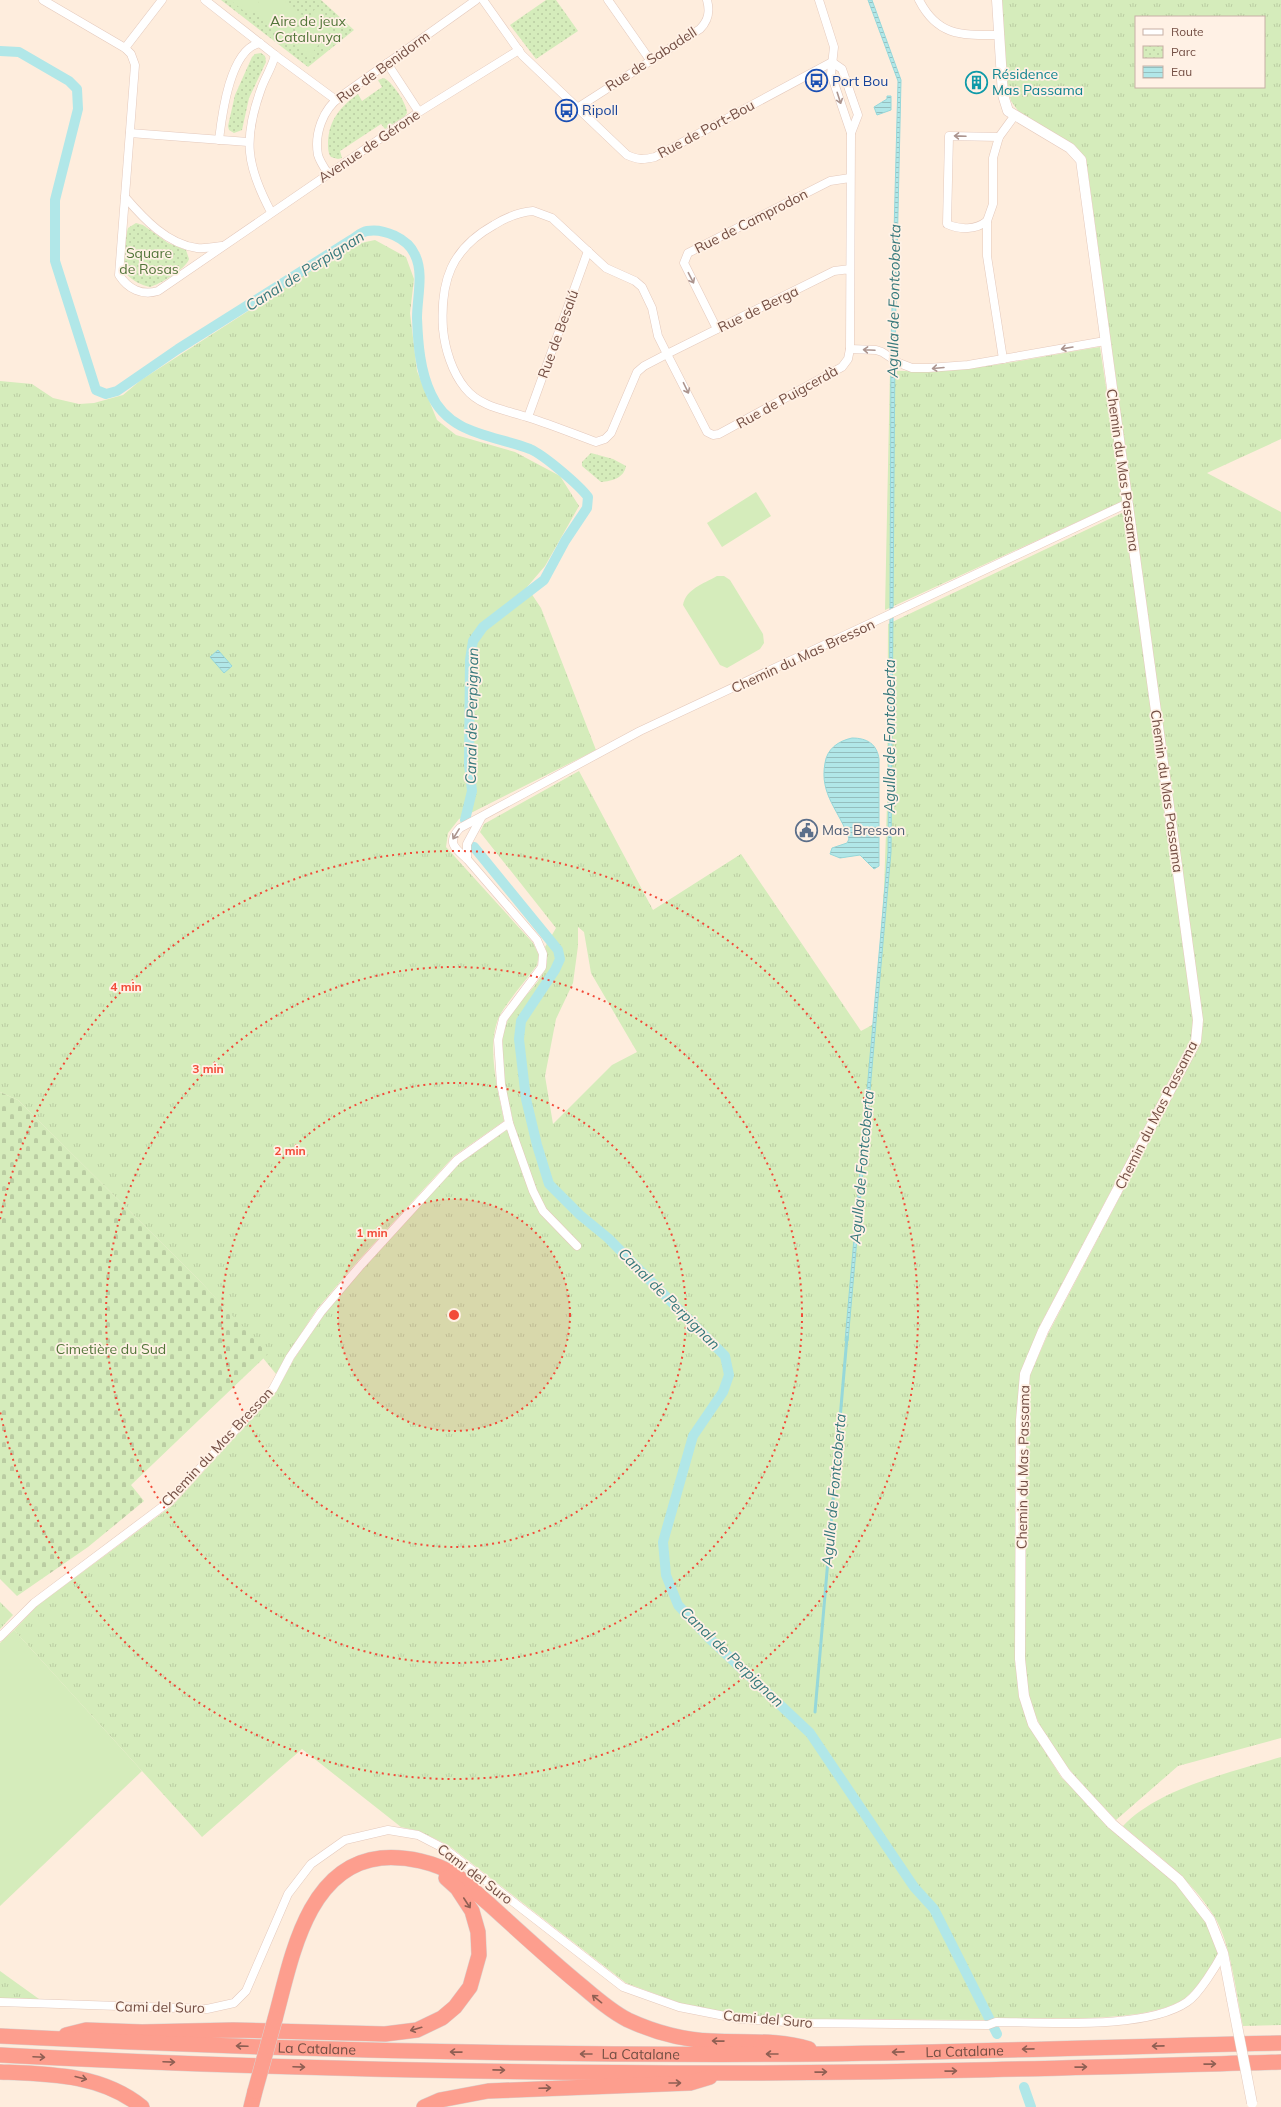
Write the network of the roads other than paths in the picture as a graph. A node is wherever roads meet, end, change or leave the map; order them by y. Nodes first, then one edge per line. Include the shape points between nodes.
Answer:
1 (43, 0) edge
2 (162, 0) edge
3 (205, 0) edge
4 (476, 0) edge
5 (482, 0) edge
6 (608, 0) edge
7 (707, 0) edge
8 (819, 0) edge
9 (919, 0) edge
10 (997, 0) edge
11 (999, 35) junction
12 (260, 43) junction
13 (125, 48) junction
14 (518, 50) junction
15 (275, 55) junction
16 (650, 60) junction
17 (832, 62) junction
18 (387, 63) junction
19 (336, 100) junction
20 (576, 108) junction
21 (419, 112) junction
22 (1015, 115) junction
23 (130, 133) junction
24 (851, 133) junction
25 (999, 137) junction
26 (219, 140) junction
27 (248, 142) junction
28 (328, 175) junction
29 (850, 178) junction
30 (124, 197) junction
31 (271, 212) junction
32 (987, 221) junction
33 (223, 246) junction
34 (588, 251) junction
35 (850, 269) junction
36 (717, 329) junction
37 (1105, 341) junction
38 (850, 349) junction
39 (667, 354) junction
40 (1003, 359) junction
41 (528, 417) junction
42 (1128, 503) junction
43 (482, 816) junction
44 (467, 859) junction
45 (509, 1123) junction
46 (577, 1246) dead end
47 (0, 1637) edge
48 (430, 1865) junction
49 (1223, 1954) junction
50 (0, 2002) edge
51 (0, 2036) edge
52 (52, 2039) junction
53 (1281, 2043) edge
54 (825, 2054) junction
55 (0, 2055) edge
56 (1281, 2062) edge
57 (0, 2072) edge
58 (726, 2073) junction
59 (1252, 2105) edge
60 (142, 2107) edge
61 (251, 2107) edge
62 (424, 2107) edge

1 - 13 street, Avenue de Gérone
2 - 13 street
3 - 12 street
4 - 18 street, Rue de Benidorm
5 - 14 street, Rue de Port-Bou
6 - 16 street
7 - 16 street, Rue de Sabadell via 708,17 705,24
8 - 17 street via 834,47
9 - 11 street via 936,24 952,33
10 - 11 street, Chemin du Mas Passama
11 - 22 street, Chemin du Mas Passama via 1003,95 1008,111
12 - 15 street
12 - 26 street via 246,50 234,74 225,97
13 - 23 street, Avenue de Gérone via 131,54 135,65
14 - 20 street, Rue de Port-Bou
14 - 21 street, Avenue de Gérone
15 - 19 street
15 - 27 street via 251,119
16 - 20 street, Rue de Sabadell
17 - 20 street, Rue de Port-Bou via 655,157 644,160 627,155
17 -> 24 street via 831,74
17 - 24 street via 842,69 858,115
18 - 19 street, Rue de Benidorm
18 - 21 street
19 - 28 street, Rue de Benidorm via 328,108 321,122 317,139 318,156
21 - 28 street, Avenue de Gérone
22 - 25 street
22 - 37 street, Chemin du Mas Passama via 1070,148 1081,160
23 - 26 street
23 - 30 street, Avenue de Gérone
24 - 29 street, Rue de Puigcerdà
25 - 32 street via 993,158 994,204
25 -> 32 street via 949,136 947,224 967,228 980,226
26 - 27 street
27 - 31 street via 255,175
28 - 31 street, Avenue de Gérone
29 - 35 street, Rue de Puigcerdà
29 -> 36 street, Rue de Camprodon via 830,181 688,253 684,263
30 - 33 street via 151,225 174,240 197,248
30 - 33 street, Avenue de Gérone via 119,275 125,284 141,293 158,291
31 - 33 street, Avenue de Gérone
32 - 40 street via 987,256
34 - 39 street, Rue de Berga via 606,268 635,281 642,287 652,308 658,336
34 - 41 street, Rue de Besalú
34 - 41 street, Rue de Berga via 552,218 533,211 520,212 479,233 466,244 452,264 445,283 442,313 444,340 453,368 465,388 489,406
35 - 36 street, Rue de Berga via 834,271
35 - 38 street, Rue de Puigcerdà
36 - 39 street, Rue de Berga
37 -> 40 street
37 - 42 street, Chemin du Mas Passama
39 -> 38 street, Rue de Puigcerdà via 707,432 713,435 842,367 848,359
40 -> 38 street via 968,365 912,368 876,350
39 - 41 street, Rue de Berga via 637,372 611,433 605,439 596,442
42 - 43 street, Chemin du Mas Bresson via 640,731
42 - 49 street, Chemin du Mas Passama via 1198,1020 1196,1041 1043,1331 1026,1374 1021,1420 1020,1659 1024,1696 1033,1724 1066,1774 1112,1824 1180,1880 1210,1920
43 - 44 street via 467,844
43 -> 44 street, Chemin du Mas Bresson via 454,834 454,848
44 - 45 street, Chemin du Mas Bresson via 537,940 543,954 542,966 503,1019 498,1040 500,1084
45 - 46 street via 533,1191 543,1211
45 - 47 street, Chemin du Mas Bresson via 457,1160 361,1264 321,1312 290,1357 273,1389 170,1501 34,1603
48 -> 52 highway via 457,1888 472,1911 478,1932 479,1955 470,1987 455,2008 442,2018 417,2030 385,2034 86,2030
54 -> 48 highway via 789,2043 711,2041 678,2037 654,2031 627,2019 569,1976 457,1876
48 - 61 highway, bridge via 406,1858 372,1859 353,1866 331,1881 317,1898 305,1920 292,1956
49 - 50 street, Cami del Suro via 1188,2002 1154,2017 1117,2021 996,2022 988,2025 804,2023 740,2019 679,2007 623,1987 446,1849 418,1835 388,1830 345,1840 311,1864 288,1894 246,1991 234,2003 207,2009
49 - 59 street, Chemin du Mas Passama, bridge
51 - 52 highway, La Catalane
54 -> 52 highway, La Catalane via 548,2054 281,2048
53 -> 54 highway, La Catalane
55 -> 58 highway, La Catalane via 353,2069
58 -> 56 highway, La Catalane via 951,2071
57 -> 60 highway via 72,2076 94,2082 133,2100
62 -> 58 highway via 440,2100 488,2091 690,2083

